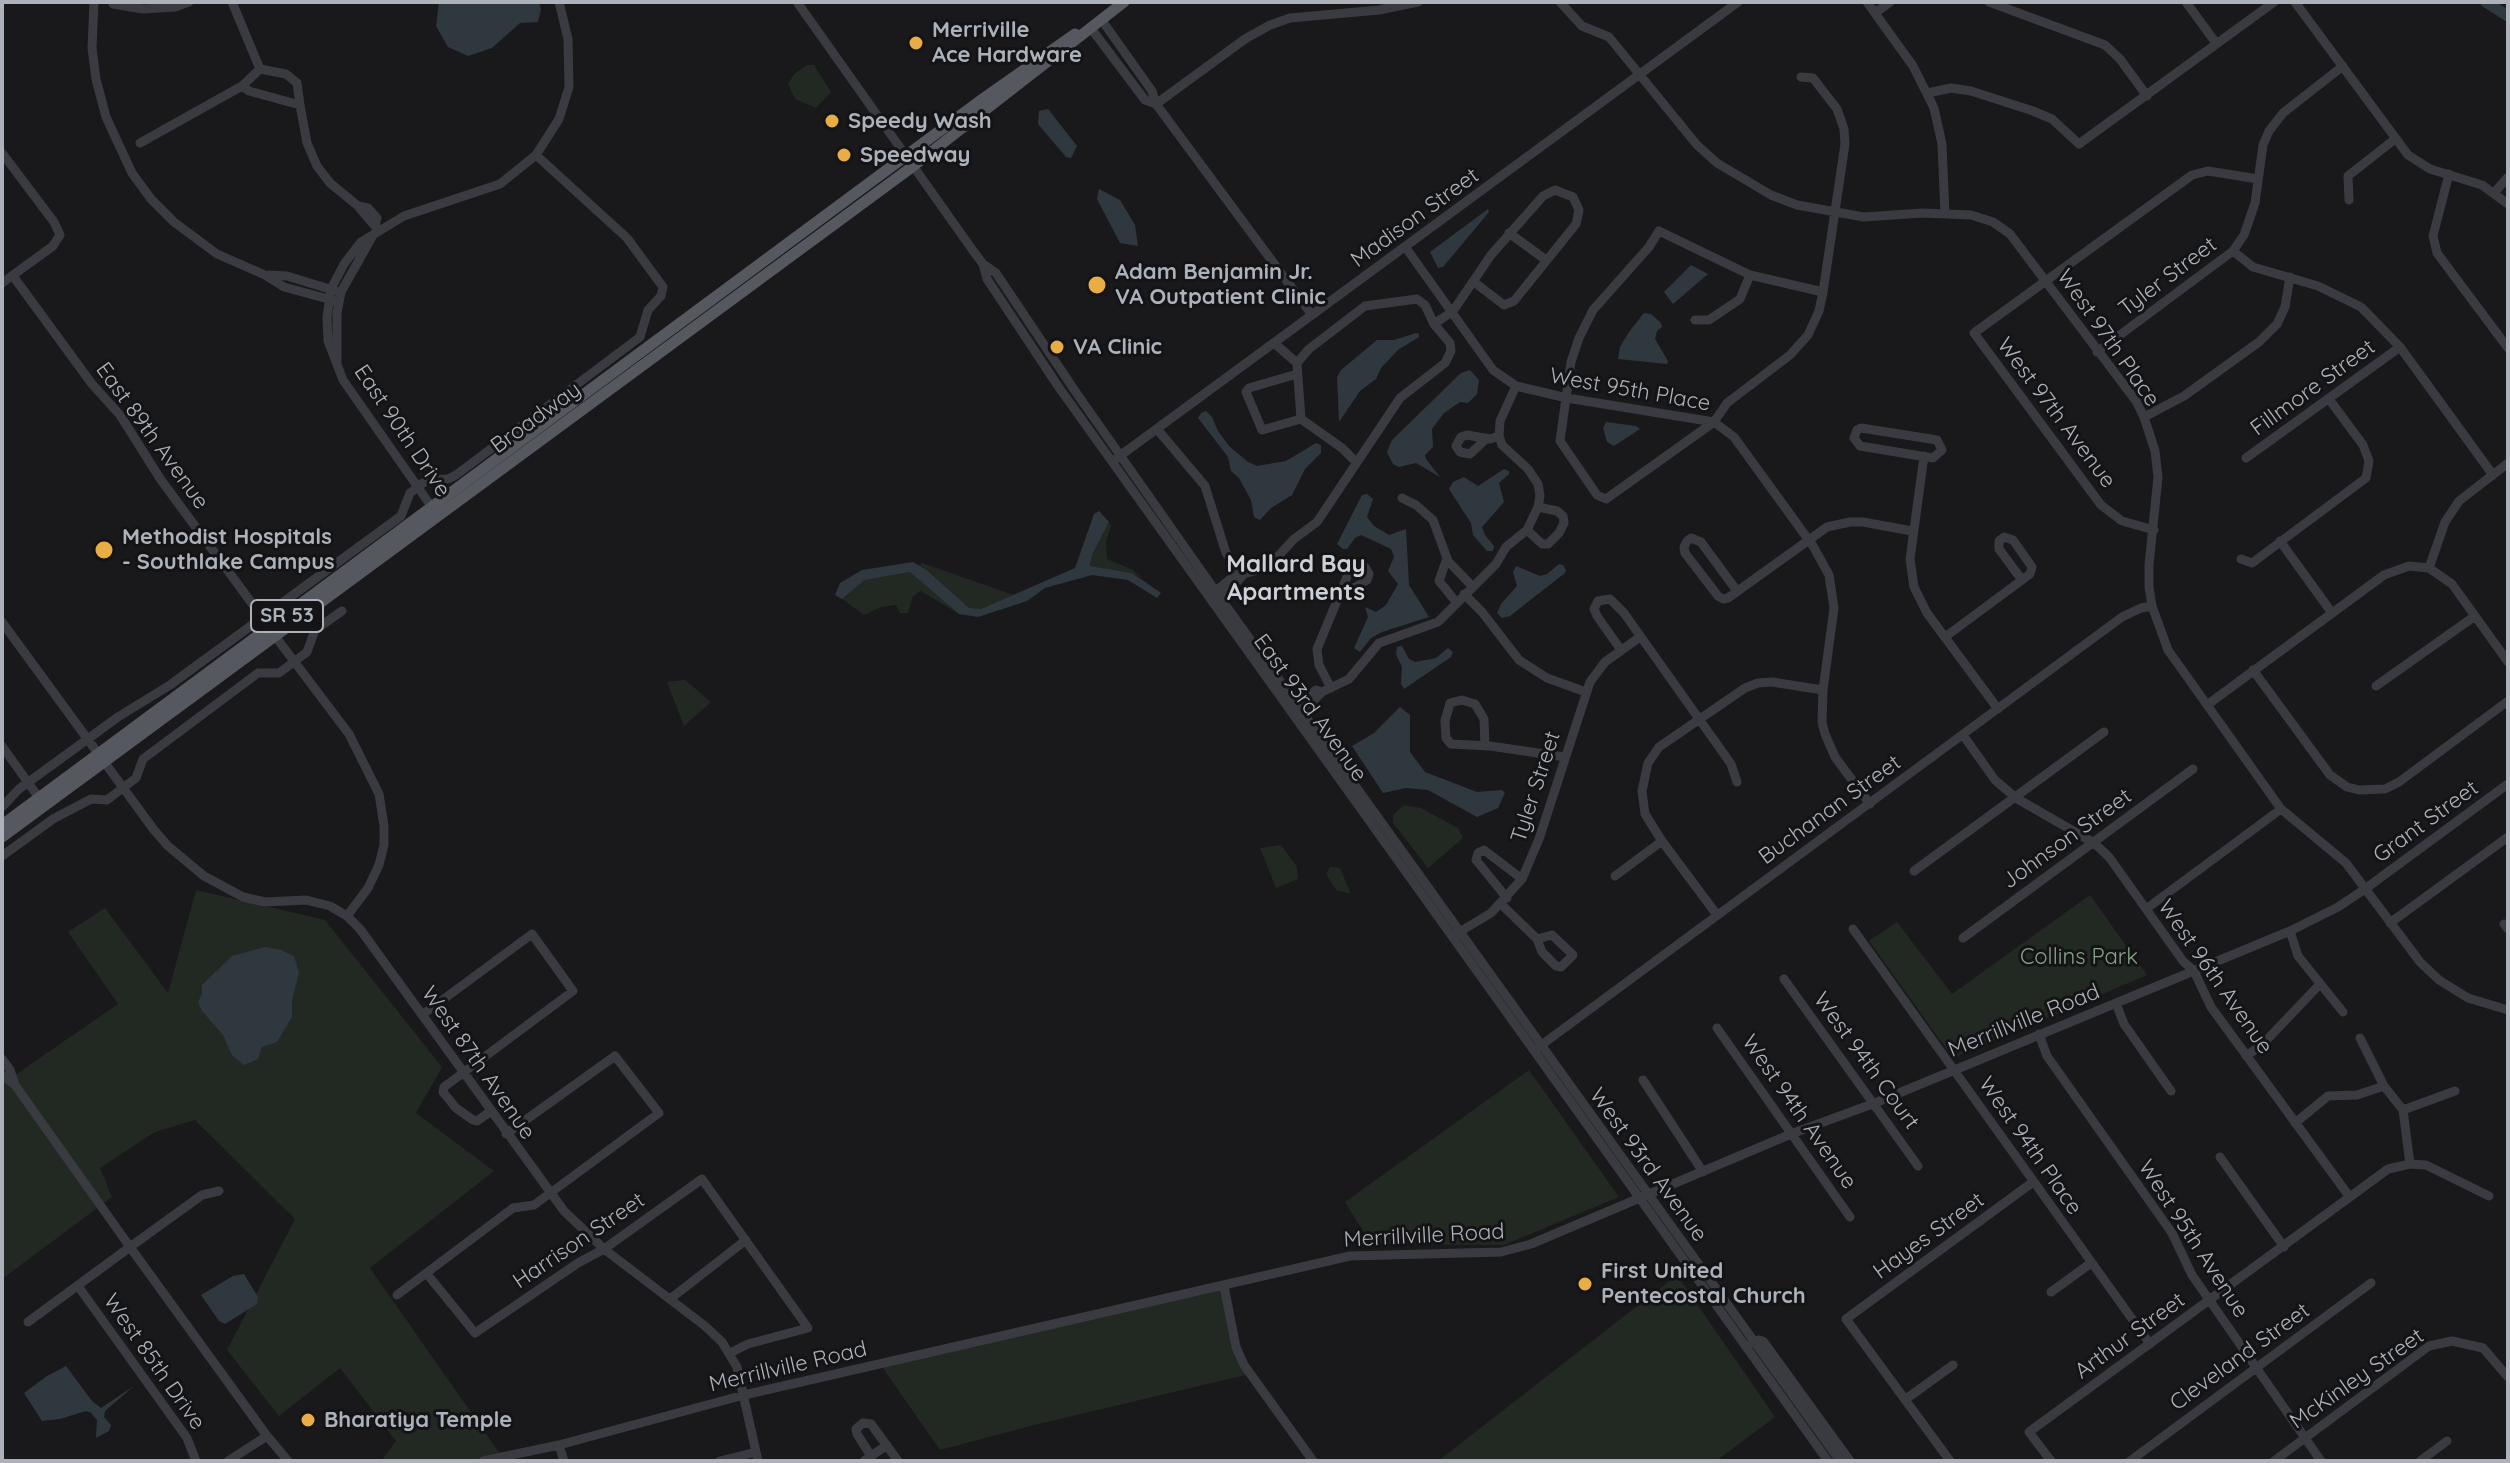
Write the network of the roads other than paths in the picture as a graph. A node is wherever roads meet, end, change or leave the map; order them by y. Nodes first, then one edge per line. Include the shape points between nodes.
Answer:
1 (94, 2) edge
2 (189, 2) edge
3 (232, 2) edge
4 (797, 2) edge
5 (1124, 2) edge
6 (1418, 2) edge
7 (1560, 2) edge
8 (1738, 2) edge
9 (1867, 2) edge
10 (1890, 2) edge
11 (1989, 2) edge
12 (2186, 2) edge
13 (2274, 2) edge
14 (2295, 2) edge
15 (558, 3) edge
16 (113, 4) dead end
17 (1875, 13) junction
18 (1101, 19) junction
19 (1090, 27) junction
20 (2216, 43) junction
21 (2343, 66) junction
22 (260, 69) junction
23 (1640, 74) junction
24 (1801, 77) dead end
25 (242, 86) junction
26 (1928, 93) junction
27 (2147, 96) junction
28 (1156, 104) junction
29 (300, 105) junction
30 (2395, 139) junction
31 (140, 143) dead end
32 (2, 153) edge
33 (536, 155) junction
34 (908, 162) junction
35 (2449, 174) junction
36 (2508, 177) edge
37 (2258, 179) junction
38 (2494, 193) junction
39 (2349, 200) dead end
40 (2508, 204) edge
41 (1835, 214) junction
42 (1945, 214) junction
43 (376, 231) junction
44 (1509, 233) junction
45 (1406, 248) junction
46 (2233, 251) junction
47 (1546, 260) junction
48 (1750, 275) junction
49 (13, 276) junction
50 (2290, 277) junction
51 (2046, 281) junction
52 (1474, 282) junction
53 (2, 283) edge
54 (1823, 292) junction
55 (335, 296) junction
56 (1453, 311) junction
57 (1312, 315) junction
58 (1695, 320) dead end
59 (1434, 324) junction
60 (1274, 343) junction
61 (2400, 347) junction
62 (2508, 348) edge
63 (2097, 352) junction
64 (1297, 368) junction
65 (1516, 386) junction
66 (1567, 398) junction
67 (2329, 399) junction
68 (2144, 417) junction
69 (1301, 419) junction
70 (1714, 422) junction
71 (1157, 429) junction
72 (1499, 436) junction
73 (1487, 438) dead end
74 (1924, 456) junction
75 (2246, 458) dead end
76 (1116, 459) junction
77 (1356, 462) junction
78 (2508, 463) edge
79 (2493, 475) junction
80 (418, 487) junction
81 (1402, 498) dead end
82 (1538, 507) junction
83 (435, 512) junction
84 (2154, 530) junction
85 (1912, 531) junction
86 (1524, 532) junction
87 (1808, 539) junction
88 (2280, 541) junction
89 (1447, 558) junction
90 (2241, 559) dead end
91 (2429, 568) junction
92 (1243, 575) junction
93 (2022, 580) junction
94 (1468, 590) junction
95 (1737, 591) junction
96 (1214, 595) junction
97 (1339, 597) dead end
98 (1457, 603) junction
99 (2152, 606) junction
100 (342, 611) dead end
101 (2332, 613) junction
102 (2475, 616) junction
103 (262, 617) junction
104 (2, 622) edge
105 (275, 636) junction
106 (1640, 637) junction
107 (1945, 637) junction
108 (1621, 650) junction
109 (294, 661) junction
110 (2508, 662) edge
111 (2253, 670) junction
112 (2376, 686) dead end
113 (1326, 690) junction
114 (1823, 690) junction
115 (1586, 692) junction
116 (2508, 701) edge
117 (2207, 705) junction
118 (1295, 708) junction
119 (1998, 709) junction
120 (1699, 719) junction
121 (2104, 732) dead end
122 (1963, 735) junction
123 (88, 740) junction
124 (2, 746) edge
125 (1485, 746) junction
126 (1565, 757) junction
127 (101, 759) junction
128 (2193, 769) dead end
129 (1737, 782) dead end
130 (29, 783) junction
131 (2508, 784) edge
132 (123, 788) junction
133 (39, 798) junction
134 (2016, 798) junction
135 (1870, 804) junction
136 (2, 807) edge
137 (2281, 809) junction
138 (32, 815) junction
139 (2, 825) edge
140 (2, 837) edge
141 (2508, 837) edge
142 (1662, 841) junction
143 (2094, 843) junction
144 (2, 856) edge
145 (1914, 871) dead end
146 (1615, 876) dead end
147 (1522, 879) junction
148 (2365, 889) junction
149 (1504, 901) junction
150 (2146, 909) junction
151 (1717, 915) junction
152 (347, 916) junction
153 (2390, 923) junction
154 (1853, 929) dead end
155 (2290, 931) junction
156 (1455, 935) junction
157 (1963, 938) dead end
158 (1537, 939) dead end
159 (2194, 971) junction
160 (1784, 979) dead end
161 (2320, 984) junction
162 (2116, 1003) junction
163 (2507, 1008) edge
164 (2343, 1012) dead end
165 (422, 1015) junction
166 (1717, 1028) dead end
167 (2039, 1034) junction
168 (2360, 1038) dead end
169 (1537, 1048) junction
170 (2246, 1056) junction
171 (2, 1059) edge
172 (1953, 1069) junction
173 (463, 1073) junction
174 (2, 1075) edge
175 (1643, 1080) dead end
176 (15, 1085) junction
177 (2384, 1086) junction
178 (2171, 1091) dead end
179 (2455, 1091) dead end
180 (1875, 1103) junction
181 (2403, 1110) junction
182 (491, 1111) junction
183 (2295, 1123) junction
184 (506, 1134) junction
185 (1791, 1134) junction
186 (2220, 1157) dead end
187 (2410, 1164) junction
188 (1918, 1166) dead end
189 (1703, 1172) junction
190 (2033, 1182) junction
191 (219, 1191) dead end
192 (550, 1194) junction
193 (2349, 1196) junction
194 (2489, 1196) dead end
195 (1644, 1197) junction
196 (1850, 1217) dead end
197 (746, 1240) junction
198 (130, 1247) junction
199 (2284, 1247) junction
200 (604, 1249) junction
201 (2091, 1263) junction
202 (427, 1274) junction
203 (2371, 1283) dead end
204 (78, 1286) junction
205 (1224, 1286) junction
206 (2051, 1292) dead end
207 (397, 1295) dead end
208 (670, 1299) junction
209 (2210, 1301) junction
210 (28, 1322) dead end
211 (2150, 1344) junction
212 (1750, 1345) junction
213 (730, 1353) junction
214 (1953, 1365) dead end
215 (2257, 1367) junction
216 (2508, 1377) edge
217 (744, 1395) junction
218 (1906, 1399) junction
219 (267, 1436) junction
220 (2304, 1438) junction
221 (2447, 1441) dead end
222 (559, 1445) junction
223 (887, 1445) junction
224 (757, 1457) edge
225 (868, 1458) edge
226 (1833, 1459) edge
227 (196, 1461) edge
228 (228, 1461) edge
229 (288, 1461) edge
230 (483, 1461) edge
231 (564, 1461) edge
232 (720, 1461) edge
233 (898, 1461) edge
234 (1313, 1461) edge
235 (1850, 1461) edge
236 (1950, 1461) edge
237 (2051, 1461) edge
238 (2130, 1461) edge
239 (2274, 1461) edge
240 (2321, 1461) edge
241 (2420, 1461) edge

1 - 55 street via 92,48 106,117 132,173 151,199 198,241 232,262 284,287
2 - 16 street via 143,9
3 - 22 street
4 - 34 street, East 93rd Avenue
5 - 18 main road, Broadway / SR 53
6 - 28 street via 1270,25
7 - 23 street, West 97th Place via 1582,26 1609,37
8 - 23 street, Madison Street
9 - 17 street
10 - 17 street
11 - 27 street via 2105,45
12 - 20 street
13 - 20 street
14 - 21 street
15 - 33 street via 570,55 569,87 559,119
17 - 26 street
18 - 19 main road, Broadway / SR 53
18 - 28 street
19 - 28 street via 1145,100
19 - 34 main road, Broadway / SR 53 via 1071,36
20 - 27 street
21 - 30 street
21 - 37 street, Tyler Street via 2283,113 2269,131
22 - 25 street
22 - 29 street via 286,74 297,83
23 - 41 street, West 97th Place via 1681,129 1717,163 1771,195
23 - 45 street, Madison Street
24 - 41 street via 1813,78 1837,109 1844,129
25 - 29 street
25 - 31 street
26 - 27 street via 1971,91 2033,111 2052,119 2079,144
26 - 42 street via 1942,144
28 - 57 street
29 - 43 street via 317,166
30 - 35 street via 2419,163
30 - 39 street via 2348,176
32 - 49 street via 60,235
33 - 43 street via 490,188 404,216
33 - 80 street via 627,238 664,292 652,303 640,337 631,345 456,475 432,478
34 - 76 street, East 93rd Avenue
34 - 83 main road, Broadway / SR 53
35 - 38 street
35 - 62 street via 2433,236 2437,253
36 - 38 street
37 - 46 street, Tyler Street via 2250,218
37 - 51 street via 2208,171 2192,175
38 - 40 street
41 - 42 street, West 97th Place
41 - 54 street
42 - 51 street, West 97th Place via 1993,222 2016,241
43 - 55 street
44 - 47 street
44 - 47 street via 1543,196 1555,190 1573,197 1579,210 1576,224
44 - 52 street
45 - 56 street
45 - 57 street, Madison Street
46 - 50 street via 2253,267
46 - 63 street, Tyler Street
47 - 52 street via 1514,301 1504,305
48 - 54 street
48 - 58 street via 1740,299 1709,320
48 - 66 street via 1659,231 1593,310 1575,350
49 - 53 street
49 - 103 street, East 89th Avenue via 129,427 161,480
50 - 61 street via 2361,307
50 - 68 street via 2277,324 2259,342 2184,396
51 - 63 street, West 97th Place
51 - 84 street, West 97th Avenue via 1974,333 2101,505 2122,521
52 - 56 street
54 - 70 street via 1819,311 1799,346 1727,403
55 - 80 street, East 90th Drive via 328,341 337,365 350,392
56 - 59 street
56 - 65 street, West 95th Place via 1493,370
57 - 60 street, Madison Street
59 - 64 street via 1417,299 1365,306 1309,349
59 - 77 street via 1450,343 1449,357 1400,398
60 - 64 street
60 - 71 street, Madison Street
61 - 67 street, Fillmore Street
61 - 79 street
63 - 68 street, West 97th Place
64 - 69 street
64 - 69 street via 1246,392 1262,430
65 - 66 street, West 95th Place
65 - 72 street
66 - 70 street, West 95th Place
66 - 70 street via 1560,441 1597,495 1606,499
67 - 75 street, Fillmore Street
67 - 88 street via 2363,445 2369,461 2366,478
68 - 84 street, West 97th Place via 2158,477
69 - 77 street
70 - 87 street, West 95th Place via 1734,437
71 - 76 street, Madison Street
71 - 92 street via 1205,486 1226,553
72 - 73 street
72 - 82 street via 1538,484
74 - 74 street via 1937,457 1941,444 1861,428 1854,434 1860,446
74 - 85 street
76 - 96 street, East 93rd Avenue
77 - 92 street via 1317,522 1268,567
78 - 79 street
79 - 91 street via 2459,501 2445,522
80 - 83 street, East 90th Drive
80 - 103 street via 406,499 401,516
81 - 89 street via 1433,520
82 - 86 street
82 - 86 street via 1563,516 1559,533 1542,544
83 - 105 main road, Broadway / SR 53
83 - 127 main road, Broadway / SR 53
84 - 99 street, West 97th Place via 2149,565
85 - 87 street via 1850,522
85 - 107 street via 1914,587
86 - 94 street
87 - 95 street
87 - 114 street, West 95th Place via 1829,575 1834,608
88 - 90 street via 2252,563
88 - 101 street
89 - 94 street
89 - 98 street via 1439,581
91 - 101 street via 2395,570
91 - 102 street via 2452,584
92 - 96 street via 1233,577
93 - 93 street via 1999,549 2004,537 2013,540 2032,567
93 - 107 street
94 - 98 street
94 - 115 street via 1519,660 1547,678
95 - 95 street via 1701,542 1687,541 1685,553 1718,596 1728,598
96 - 118 street, East 93rd Avenue
97 - 113 street via 1317,649
98 - 113 street via 1438,622 1379,643 1349,679
99 - 117 street, West 97th Place via 2168,650
99 - 119 street, Buchanan Street via 2122,617
100 - 109 street via 315,630 307,652
101 - 111 street
102 - 110 street
102 - 112 street
103 - 123 street
104 - 123 street, West 87th Avenue
105 - 109 street
105 - 127 main road, Broadway / SR 53
106 - 108 street, Tyler Street
106 - 108 street via 1615,602 1598,601 1597,616
106 - 120 street
107 - 119 street
108 - 115 street, Tyler Street via 1596,672
109 - 132 street via 279,673 258,673 143,759 138,775
109 - 152 street via 349,734 383,814 379,865
111 - 116 street via 2330,775 2359,790 2376,791 2399,782
111 - 117 street
113 - 118 street
114 - 120 street via 1758,683
114 - 135 street, West 95th Place via 1822,722 1829,746
115 - 126 street, Tyler Street
117 - 137 street, West 97th Place
118 - 156 street, East 93rd Avenue
119 - 122 street, Buchanan Street
120 - 129 street via 1731,764
120 - 142 street via 1659,747 1648,763 1642,791 1645,814
121 - 134 street
122 - 134 street, West 96th Avenue via 1995,780
122 - 135 street, Buchanan Street
123 - 127 street, West 87th Avenue
123 - 130 street
124 - 130 street
125 - 125 street via 1451,744 1446,738 1450,703 1475,704 1484,719
125 - 126 street
126 - 147 street, Tyler Street
127 - 132 street, West 87th Avenue
127 - 133 main road, Broadway / SR 53
127 - 138 main road, Broadway / SR 53
128 - 143 street, Johnson Street
130 - 133 street
130 - 136 street
131 - 148 street, Grant Street
132 - 144 street via 107,800 91,799 53,819
132 - 152 street, West 87th Avenue via 168,846 222,887 265,902 306,900
133 - 138 street
133 - 139 main road, Broadway / SR 53
134 - 143 street, West 96th Avenue
134 - 145 street
135 - 151 street, Buchanan Street
137 - 148 street, West 97th Place via 2339,855
137 - 150 street
138 - 140 main road, Broadway / SR 53
141 - 153 street
142 - 146 street
142 - 151 street
143 - 150 street, West 96th Avenue
143 - 157 street, Johnson Street
147 - 149 street, Tyler Street
147 - 149 street via 1484,850 1478,853 1476,860
148 - 153 street, West 97th Place
148 - 155 street, Merrillville Road
149 - 156 street, Tyler Street
149 - 158 street
150 - 159 street, West 96th Avenue
151 - 169 street, Buchanan Street
152 - 165 street, West 87th Avenue
153 - 163 street, West 97th Place via 2439,980 2468,998
154 - 172 street, West 94th Place
155 - 159 street, Merrillville Road
155 - 161 street via 2298,956
156 - 169 street, East 93rd Avenue
159 - 162 street, Merrillville Road
159 - 170 street, West 96th Avenue via 2211,1007
160 - 180 street, West 94th Court
161 - 164 street
161 - 170 street
162 - 167 street, Merrillville Road
162 - 178 street via 2124,1024
165 - 173 street, West 87th Avenue
165 - 173 street via 532,934 573,991
166 - 185 street, West 94th Avenue
167 - 172 street, Merrillville Road
167 - 209 street, West 95th Avenue via 2047,1056 2172,1233
168 - 177 street
169 - 195 street, West 93rd Avenue
170 - 183 street, West 96th Avenue
171 - 176 street
172 - 180 street, Merrillville Road
172 - 190 street, West 94th Place
173 - 182 street, West 87th Avenue
173 - 182 street via 443,1092 473,1120
174 - 176 street
175 - 189 street
176 - 198 street
177 - 181 street
177 - 183 street via 2357,1095 2328,1096
179 - 181 street
180 - 185 street, Merrillville Road
180 - 188 street, West 94th Court
181 - 187 street
182 - 184 street, West 87th Avenue
183 - 193 street, West 96th Avenue
184 - 192 street, West 87th Avenue
184 - 192 street via 615,1056 659,1113
185 - 189 street, Merrillville Road
185 - 196 street, West 94th Avenue
186 - 199 street
187 - 193 street, Arthur Street via 2388,1169
187 - 194 street via 2426,1165
189 - 195 street, Merrillville Road
190 - 201 street, West 94th Place
190 - 218 street, Hayes Street via 1846,1319
191 - 198 street via 202,1195
192 - 200 street, West 87th Avenue
192 - 202 street via 534,1205 513,1208
193 - 199 street, Arthur Street
195 - 205 street, Merrillville Road via 1516,1249 1350,1256
195 - 212 street, West 93rd Avenue
197 - 200 street, Harrison Street via 702,1179
197 - 208 street
197 - 213 street via 808,1328
198 - 204 street
198 - 219 street
199 - 209 street, Arthur Street
200 - 202 street, Harrison Street via 475,1333
200 - 208 street, West 87th Avenue
201 - 206 street
201 - 211 street, West 94th Place
202 - 207 street
203 - 215 street, Cleveland Street
204 - 210 street
204 - 227 street, West 85th Drive via 187,1438
205 - 217 street, Merrillville Road
205 - 234 street via 1244,1365
208 - 213 street, West 87th Avenue
209 - 211 street, Arthur Street
209 - 215 street, West 95th Avenue
211 - 237 street, Arthur Street via 2029,1432
212 - 226 street, West 93rd Avenue
212 - 235 street via 1763,1341
213 - 217 street, West 87th Avenue
214 - 218 street
215 - 220 street, West 95th Avenue
215 - 238 street, Cleveland Street
216 - 220 street, McKinley Street via 2483,1348 2452,1341 2429,1346
217 - 222 street, Merrillville Road
217 - 224 street, West 87th Avenue
218 - 236 street
219 - 228 street
219 - 229 street
220 - 239 street, McKinley Street
220 - 240 street, West 95th Avenue
221 - 241 street
222 - 230 street, Merrillville Road
222 - 231 street
223 - 225 street
223 - 225 street via 871,1424 859,1425 857,1434
223 - 233 street
224 - 232 street

